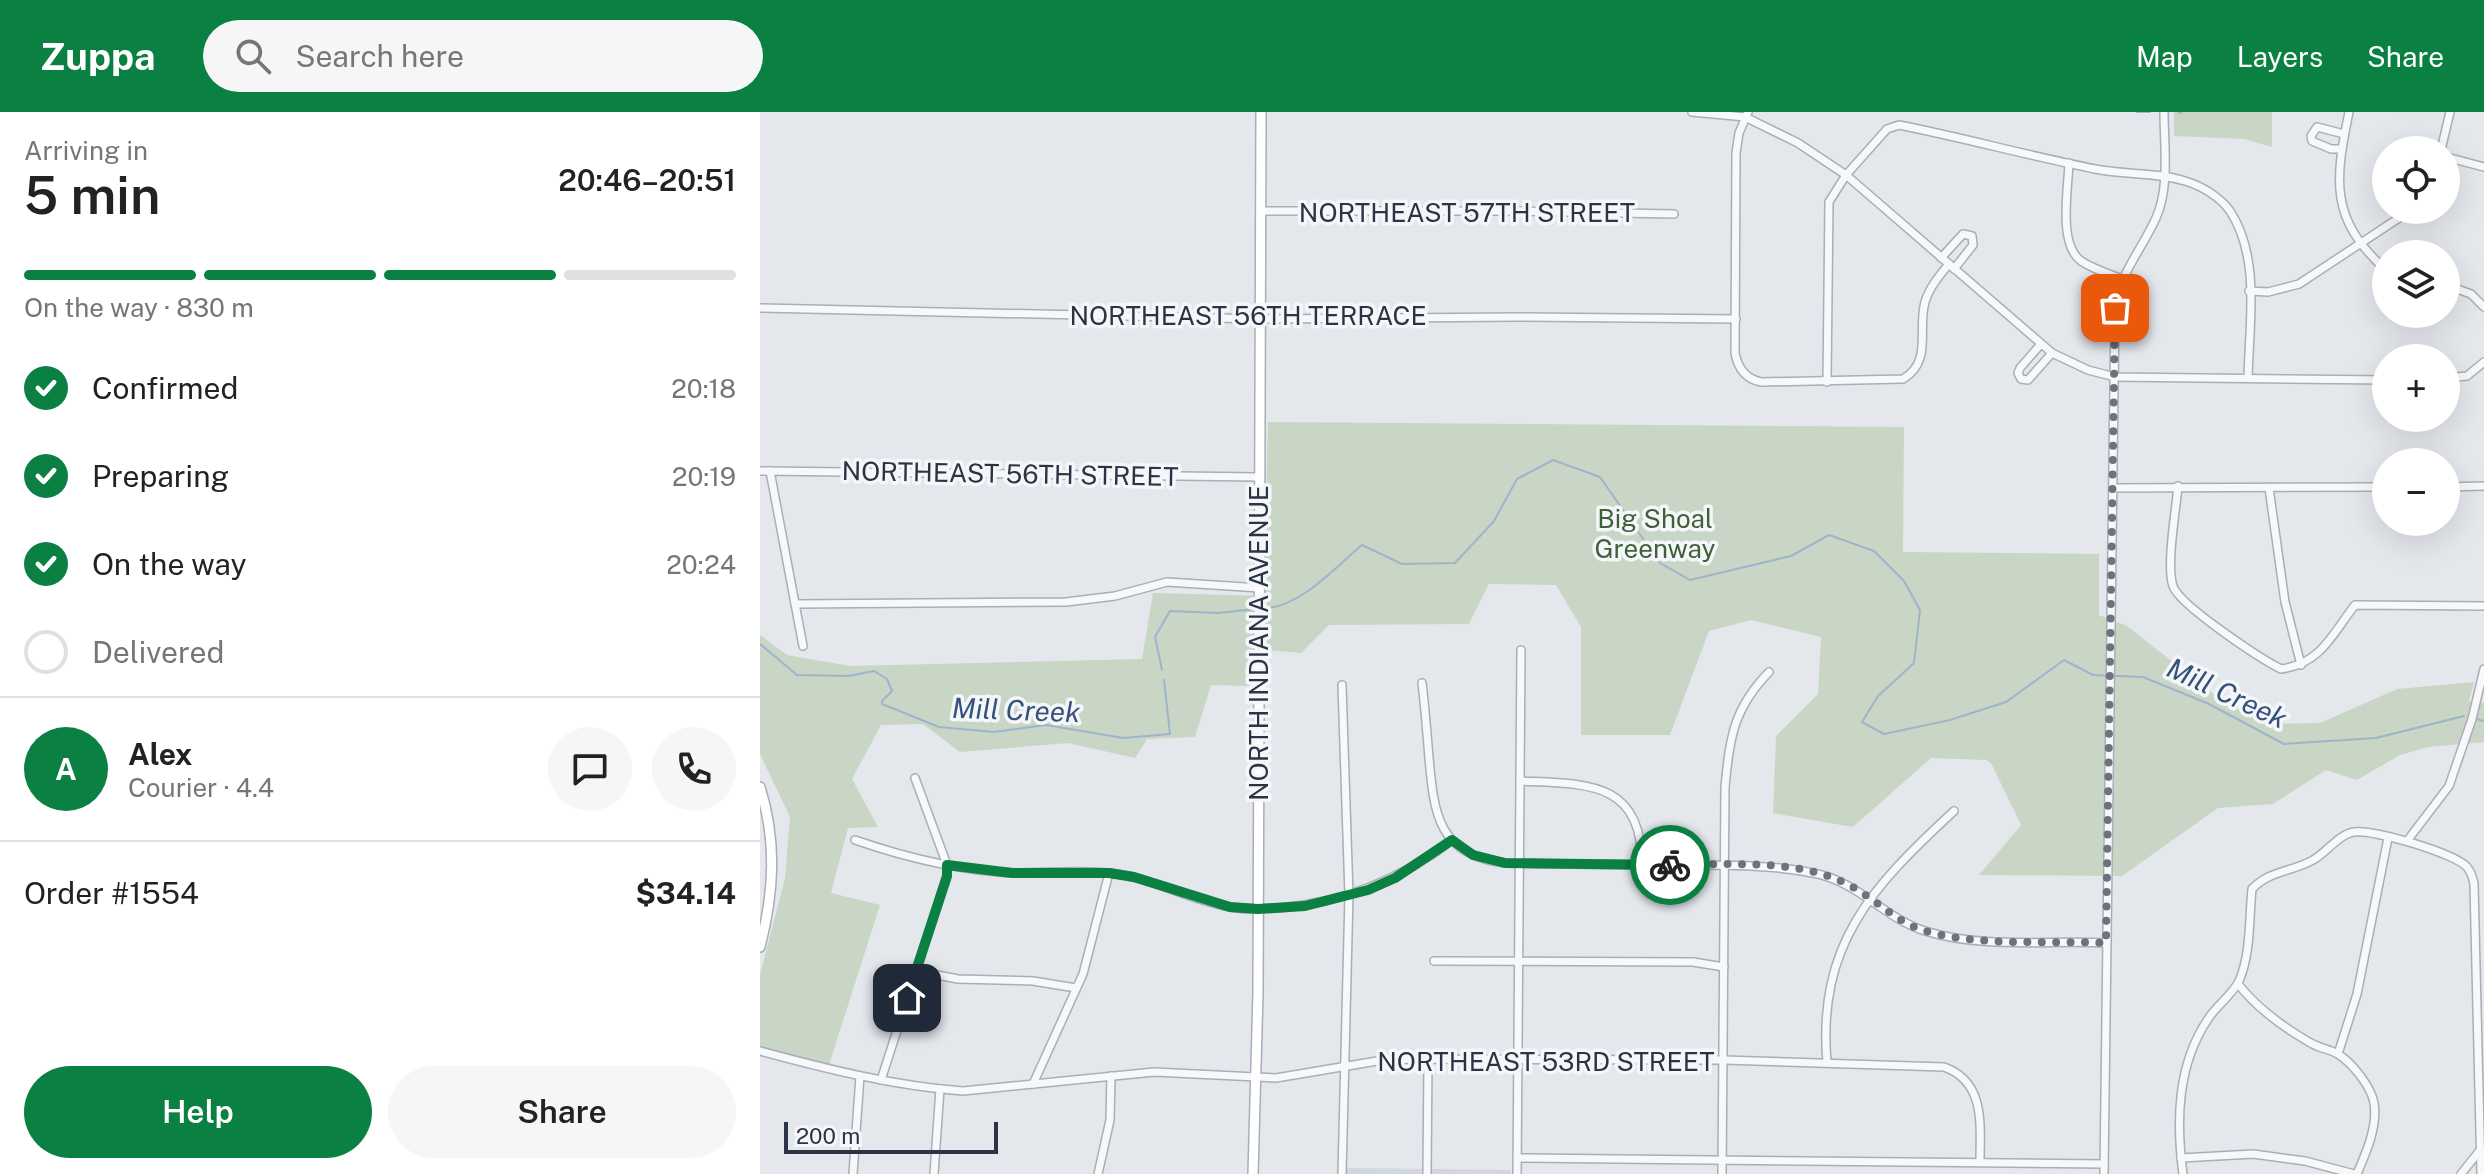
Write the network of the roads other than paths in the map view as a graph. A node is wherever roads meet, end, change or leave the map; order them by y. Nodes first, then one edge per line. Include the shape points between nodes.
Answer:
1 (1261, 112) edge
2 (1692, 112) edge
3 (2349, 112) edge
4 (2450, 112) edge
5 (1747, 114) edge
6 (2164, 116) edge
7 (2344, 134) junction
8 (2444, 136) edge
9 (2342, 149) junction
10 (2460, 161) edge
11 (2069, 163) junction
12 (2484, 167) edge
13 (1846, 175) junction
14 (2164, 177) junction
15 (1261, 211) junction
16 (1674, 214) dead end
17 (2391, 224) edge
18 (2362, 244) junction
19 (2372, 255) edge
20 (1941, 258) junction
21 (1951, 267) junction
22 (2122, 279) junction
23 (2460, 289) edge
24 (2249, 291) junction
25 (2481, 297) edge
26 (2484, 307) edge
27 (760, 308) edge
28 (1261, 319) junction
29 (1736, 319) junction
30 (2041, 344) junction
31 (2052, 353) junction
32 (2484, 362) edge
33 (2115, 377) junction
34 (2460, 377) edge
35 (2248, 378) junction
36 (2372, 380) edge
37 (1827, 382) junction
38 (760, 471) edge
39 (770, 471) junction
40 (1259, 477) junction
41 (2178, 486) junction
42 (2484, 486) edge
43 (2372, 487) edge
44 (2460, 487) edge
45 (2114, 488) junction
46 (2269, 488) junction
47 (1260, 588) junction
48 (795, 604) junction
49 (2484, 606) edge
50 (803, 646) dead end
51 (1521, 650) dead end
52 (2301, 665) junction
53 (2484, 669) edge
54 (1769, 672) dead end
55 (1422, 683) dead end
56 (1342, 685) dead end
57 (915, 778) dead end
58 (1520, 781) junction
59 (760, 787) edge
60 (1954, 811) dead end
61 (2388, 838) junction
62 (855, 840) dead end
63 (1452, 840) junction
64 (2407, 841) junction
65 (1520, 863) junction
66 (947, 865) junction
67 (1642, 865) junction
68 (1724, 865) junction
69 (1109, 873) junction
70 (1349, 895) junction
71 (1870, 898) junction
72 (1258, 909) junction
73 (2106, 943) junction
74 (760, 947) edge
75 (1434, 961) dead end
76 (1518, 962) junction
77 (1724, 967) junction
78 (916, 971) junction
79 (2238, 984) junction
80 (1076, 988) junction
81 (760, 1051) edge
82 (2338, 1054) junction
83 (1428, 1059) junction
84 (1517, 1060) junction
85 (1724, 1060) junction
86 (1827, 1063) junction
87 (1344, 1067) junction
88 (860, 1076) junction
89 (1111, 1076) junction
90 (1255, 1076) junction
91 (881, 1080) junction
92 (1033, 1084) junction
93 (940, 1089) junction
94 (2481, 1149) junction
95 (1517, 1158) junction
96 (2181, 1158) junction
97 (1722, 1159) junction
98 (1980, 1162) junction
99 (2104, 1164) junction
100 (853, 1174) edge
101 (934, 1174) edge
102 (1098, 1174) edge
103 (1253, 1174) edge
104 (1342, 1174) edge
105 (1427, 1174) edge
106 (1517, 1174) edge
107 (1722, 1174) edge
108 (2104, 1174) edge
109 (2183, 1174) edge
110 (2356, 1174) edge
111 (2461, 1174) edge
112 (2481, 1174) edge

1 - 15 street, NORTH INDIANA AVENUE
2 - 5 street
3 - 7 street
4 - 8 street
5 - 13 street
5 - 29 street via 1736,153
6 - 14 street
7 - 9 street
7 - 9 street via 2317,127 2311,136 2319,145
9 - 18 street via 2340,195
10 - 12 street
11 - 13 street via 1899,125 1891,126
11 - 14 street
11 - 22 street via 2071,249 2085,263
13 - 20 street
13 - 37 street via 1828,206
14 - 22 street via 2156,217
14 - 24 street via 2196,185 2228,208 2245,247
15 - 16 street, NORTHEAST 57TH STREET
15 - 28 street, NORTH INDIANA AVENUE
17 - 18 street
18 - 19 street
18 - 24 street via 2299,284
20 - 21 street
20 - 21 street via 1963,234 1972,236 1973,245
21 - 30 street
21 - 37 street via 1925,301 1922,354 1915,369 1899,381
22 - 33 street via 2115,308
23 - 25 street
24 - 35 street
25 - 26 street
27 - 28 street, NORTHEAST 56TH TERRACE
28 - 29 street, NORTHEAST 56TH TERRACE
28 - 40 street, NORTH INDIANA AVENUE
29 - 37 street via 1735,353 1740,369 1751,379
30 - 31 street
30 - 31 street via 2020,368 2021,379 2028,380
31 - 33 street
32 - 34 street
33 - 35 street
33 - 45 street
35 - 36 street
38 - 39 street, NORTHEAST 56TH STREET
39 - 40 street, NORTHEAST 56TH STREET
39 - 48 street
40 - 47 street, NORTH INDIANA AVENUE
41 - 45 street
41 - 46 street
41 - 52 street via 2170,572 2177,594 2261,659 2281,669
42 - 44 street
43 - 46 street
45 - 73 street
46 - 52 street via 2285,602
47 - 48 street via 1167,582 1066,602
47 - 72 street, NORTH INDIANA AVENUE
48 - 50 street
49 - 52 street via 2355,605 2328,646
51 - 58 street
53 - 64 street via 2449,786
54 - 68 street via 1745,700 1732,735
55 - 63 street via 1432,799
56 - 70 street
57 - 66 street
58 - 65 street
58 - 67 street via 1590,785 1616,798 1637,825
59 - 74 street via 773,861
60 - 71 street via 1903,858
61 - 64 street
61 - 79 street via 2352,832 2307,863 2259,881 2252,889
61 - 82 street via 2357,994
62 - 66 street
63 - 65 street via 1483,859
63 - 70 street via 1395,878
64 - 94 street via 2459,861 2473,880
65 - 67 street
65 - 76 street
66 - 69 street via 1012,873
66 - 78 street
67 - 68 street
68 - 71 street via 1816,873
68 - 77 street
69 - 72 street via 1230,907
69 - 80 street
70 - 72 street via 1305,906
70 - 87 street
71 - 73 street via 1900,920 1943,935 1981,941
71 - 86 street via 1842,945 1832,978
72 - 90 street, NORTH INDIANA AVENUE
73 - 99 street
75 - 76 street
76 - 77 street via 1693,962
76 - 84 street
77 - 85 street
78 - 80 street
78 - 91 street
79 - 82 street via 2252,1001 2307,1041
79 - 96 street via 2208,1018 2187,1061 2180,1108
80 - 92 street
81 - 88 street, NORTHEAST 53RD STREET
82 - 110 street via 2371,1091 2374,1103 2370,1138
83 - 84 street, NORTHEAST 53RD STREET
83 - 87 street, NORTHEAST 53RD STREET via 1375,1060
83 - 105 street
84 - 85 street, NORTHEAST 53RD STREET
84 - 95 street
85 - 86 street, NORTHEAST 53RD STREET
85 - 97 street
86 - 98 street, NORTHEAST 53RD STREET via 1954,1071 1969,1084 1978,1103
87 - 90 street, NORTHEAST 53RD STREET
87 - 104 street
88 - 91 street, NORTHEAST 53RD STREET
88 - 100 street
89 - 90 street, NORTHEAST 53RD STREET
89 - 92 street, NORTHEAST 53RD STREET
89 - 102 street via 1110,1120
90 - 103 street, NORTH INDIANA AVENUE
91 - 93 street, NORTHEAST 53RD STREET
92 - 93 street, NORTHEAST 53RD STREET
93 - 101 street
94 - 111 street
94 - 112 street
95 - 97 street
95 - 106 street
96 - 109 street
96 - 110 street via 2253,1154
97 - 98 street
97 - 107 street
98 - 99 street
99 - 108 street

